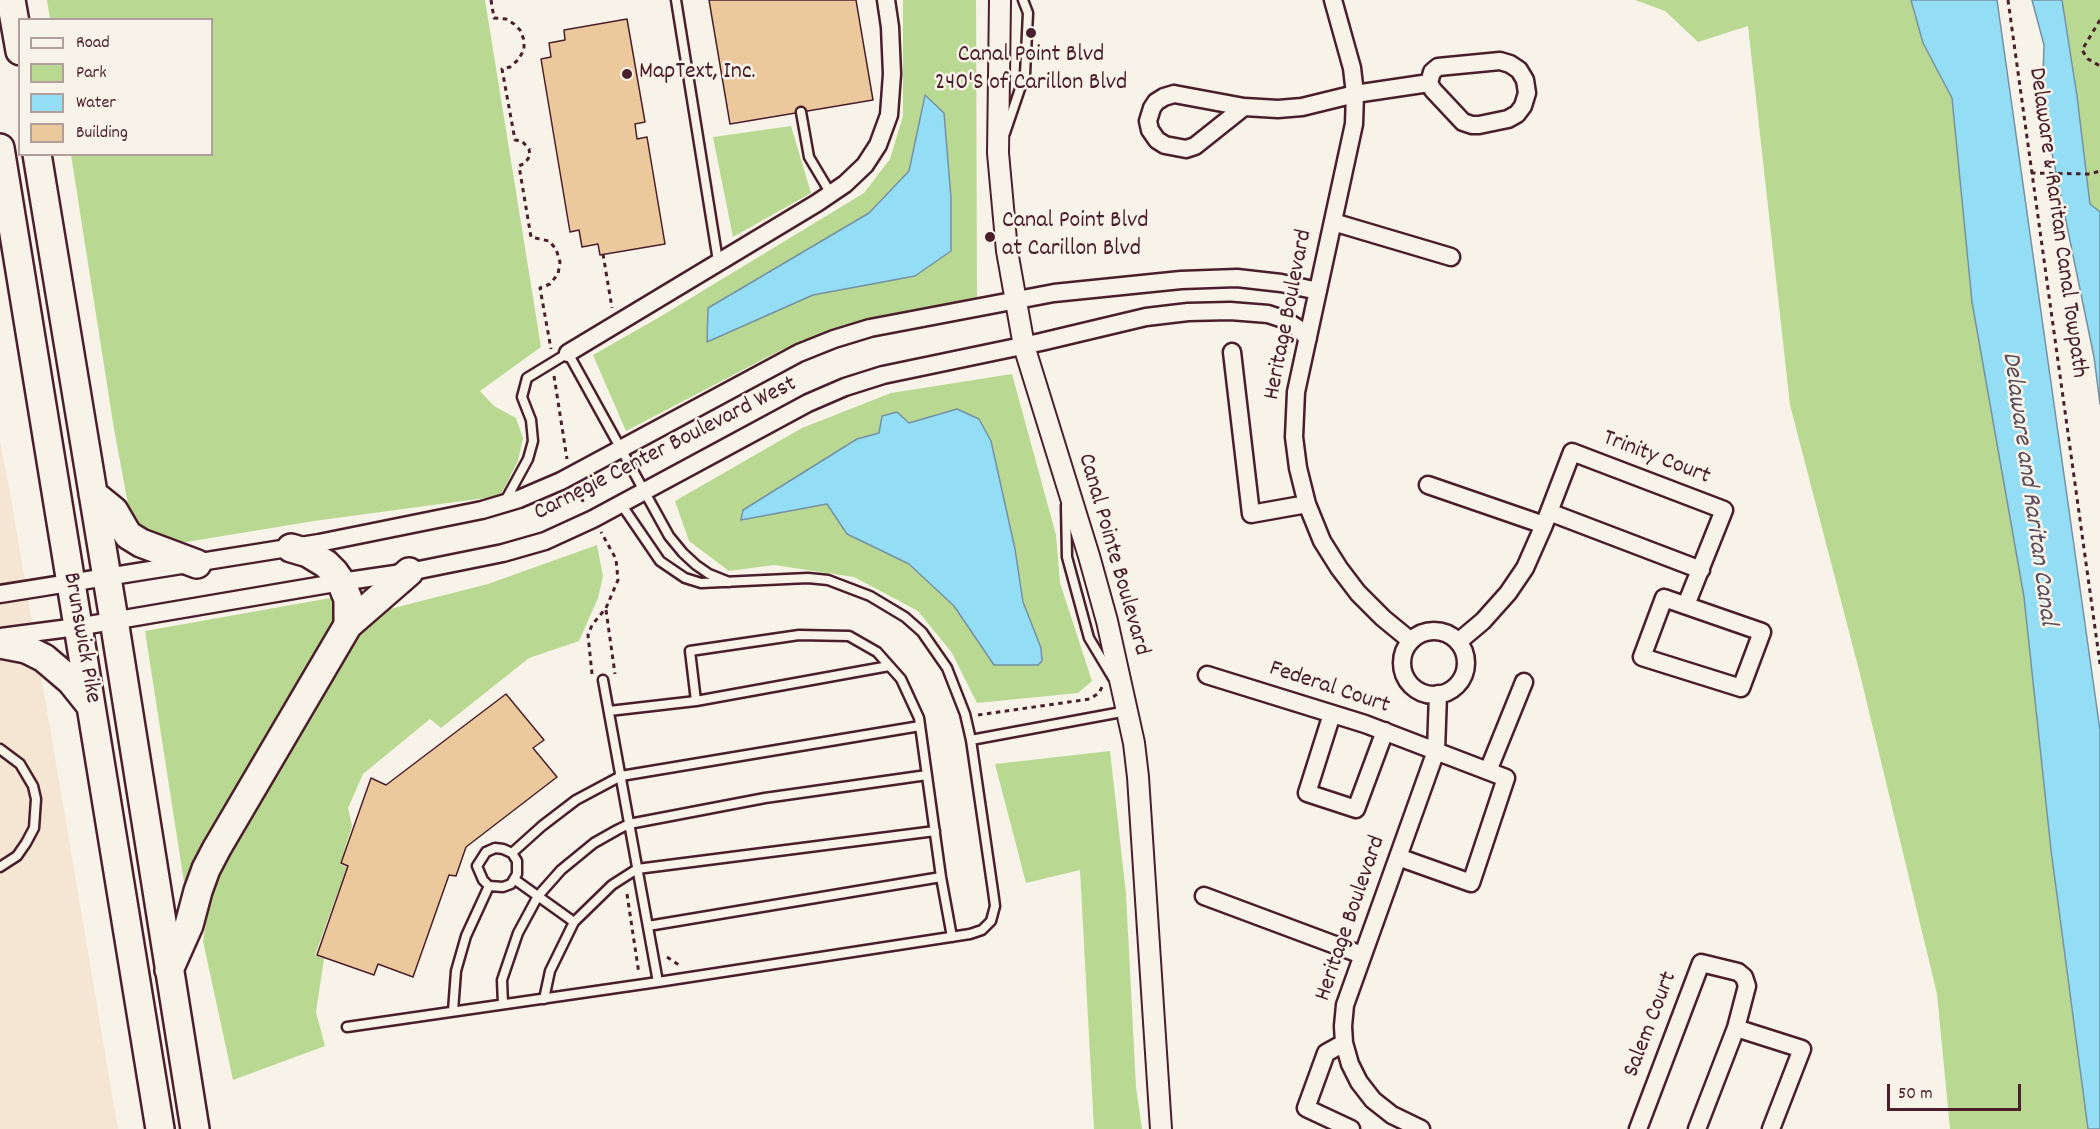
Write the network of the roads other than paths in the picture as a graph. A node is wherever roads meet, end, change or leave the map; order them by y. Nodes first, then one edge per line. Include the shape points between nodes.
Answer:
1 (11, 0) edge
2 (676, 0) edge
3 (886, 0) edge
4 (1000, 0) edge
5 (1023, 0) edge
6 (1333, 0) edge
7 (18, 40) edge
8 (1430, 83) junction
9 (1355, 94) junction
10 (1244, 106) junction
11 (801, 112) dead end
12 (0, 148) edge
13 (998, 153) junction
14 (37, 156) edge
15 (831, 194) junction
16 (1333, 222) junction
17 (1451, 257) dead end
18 (718, 261) junction
19 (1318, 291) junction
20 (1017, 302) junction
21 (1308, 338) junction
22 (1024, 346) junction
23 (1232, 352) dead end
24 (568, 353) junction
25 (620, 450) junction
26 (1065, 478) junction
27 (1428, 485) dead end
28 (643, 491) junction
29 (93, 494) junction
30 (504, 503) junction
31 (621, 504) junction
32 (1307, 504) junction
33 (1547, 519) junction
34 (291, 548) junction
35 (197, 564) junction
36 (1701, 570) junction
37 (409, 572) junction
38 (107, 578) junction
39 (341, 582) junction
40 (70, 583) junction
41 (732, 583) junction
42 (0, 594) edge
43 (1686, 605) junction
44 (114, 620) junction
45 (348, 625) junction
46 (77, 627) junction
47 (0, 637) edge
48 (1412, 641) junction
49 (1458, 642) junction
50 (0, 644) edge
51 (889, 666) junction
52 (1207, 675) dead end
53 (603, 680) dead end
54 (1524, 682) dead end
55 (1438, 694) junction
56 (696, 701) junction
57 (1126, 705) junction
58 (92, 707) junction
59 (609, 711) junction
60 (1332, 714) junction
61 (920, 726) junction
62 (1385, 731) junction
63 (971, 740) junction
64 (0, 749) edge
65 (1436, 751) junction
66 (1488, 771) junction
67 (927, 775) junction
68 (621, 776) junction
69 (629, 824) junction
70 (935, 831) junction
71 (512, 853) junction
72 (1398, 857) junction
73 (0, 867) edge
74 (637, 869) junction
75 (941, 877) junction
76 (514, 879) junction
77 (489, 886) junction
78 (538, 896) junction
79 (1204, 896) dead end
80 (574, 922) junction
81 (652, 926) junction
82 (952, 937) junction
83 (1362, 955) junction
84 (169, 970) junction
85 (658, 982) junction
86 (544, 999) junction
87 (503, 1004) junction
88 (453, 1011) junction
89 (347, 1027) dead end
90 (1736, 1028) junction
91 (1344, 1043) junction
92 (159, 1129) edge
93 (195, 1129) edge
94 (1161, 1129) edge
95 (1351, 1129) edge
96 (1421, 1129) edge
97 (1638, 1129) edge
98 (1697, 1129) edge
99 (1771, 1129) edge

1 - 7 highway
2 - 18 lane
3 - 15 street via 892,74 889,115 878,145 865,165
4 - 13 street, Canal Pointe Boulevard
5 - 13 lane via 1028,13 1025,74
6 - 9 street, Heritage Boulevard via 1352,68
8 - 8 street via 1463,122 1472,125 1517,114 1527,93 1519,70 1500,61 1438,67 1432,72
8 - 9 street
9 - 10 street via 1302,107
9 - 16 street, Heritage Boulevard via 1354,124
10 - 10 street via 1174,94 1156,102 1148,121 1157,140 1185,149 1200,143
11 - 15 lane via 809,157
12 - 40 highway, Brunswick Pike
13 - 20 street, Canal Pointe Boulevard via 1007,251
14 - 29 highway, Brunswick Pike
15 - 18 street
16 - 17 street
16 - 19 street, Heritage Boulevard
18 - 24 street
19 - 20 street, Carnegie Center Boulevard West via 1237,278 1181,280 1054,293
19 - 21 street, Heritage Boulevard
20 - 22 street, Canal Pointe Boulevard
20 - 25 street, Carnegie Center Boulevard West via 870,328 834,339 800,353
21 - 22 street, Carnegie Center Boulevard West via 1283,319 1268,314 1188,312 1146,317
21 - 32 street, Heritage Boulevard via 1296,392 1294,437
22 - 26 street, Canal Pointe Boulevard
22 - 28 street, Carnegie Center Boulevard West via 883,375 845,387
23 - 32 street via 1251,514
24 - 25 lane
24 - 30 lane via 527,378 522,397 531,420 533,441 528,459
25 - 28 lane
25 - 30 street, Carnegie Center Boulevard West via 569,477
26 - 57 street, Canal Pointe Boulevard via 1107,621
26 - 57 lane via 1067,557 1089,638
27 - 33 street
28 - 31 street, Carnegie Center Boulevard West
28 - 41 lane via 683,554 710,574
29 - 35 highway via 114,511 128,535
29 - 38 highway, Brunswick Pike
30 - 34 street, Carnegie Center Boulevard West
31 - 37 street, Carnegie Center Boulevard West via 545,541 502,554
31 - 41 lane via 649,548 673,572 701,583
32 - 48 street, Heritage Boulevard via 1322,541 1358,593
33 - 36 street
33 - 36 street, Trinity Court via 1572,452 1724,510
33 - 49 street, Trinity Court via 1525,568 1508,592
34 - 35 street, Carnegie Center Boulevard West
34 - 39 highway via 326,564
35 - 38 street, Carnegie Center Boulevard West
36 - 43 street, Trinity Court
37 - 39 street, Carnegie Center Boulevard West
37 - 45 highway
38 - 40 street, Carnegie Center Boulevard West
38 - 44 highway, Brunswick Pike
39 - 44 street, Carnegie Center Boulevard West
39 - 45 highway via 348,599
40 - 42 street, Carnegie Center Boulevard West
40 - 46 highway, Brunswick Pike
41 - 63 lane via 808,578 845,585 905,617 947,668
43 - 43 street via 1762,632 1742,688 1642,657 1664,598
44 - 46 street, Carnegie Center Boulevard West
44 - 84 highway, Brunswick Pike
45 - 84 highway via 206,869 189,925
46 - 47 street, Carnegie Center Boulevard West
46 - 58 highway, Brunswick Pike
48 - 49 street via 1424,633 1436,632
48 - 55 street via 1405,650 1403,674 1419,692
49 - 55 street via 1466,661 1464,674 1449,692
50 - 58 highway via 26,649 44,658 71,681
51 - 56 lane
51 - 56 lane via 877,652 849,636 799,635 690,651
51 - 61 lane via 901,679
52 - 60 street, Federal Court
53 - 59 lane
54 - 66 street
55 - 65 street, Heritage Boulevard
56 - 59 lane
57 - 63 lane
57 - 94 street, Canal Pointe Boulevard via 1138,777
58 - 92 highway, Brunswick Pike
59 - 68 lane
60 - 62 street, Federal Court
60 - 62 street via 1307,793 1356,809
61 - 67 lane
61 - 68 lane
62 - 65 street, Federal Court
63 - 82 lane via 995,906 991,921 982,930
64 - 73 lane via 27,775 36,799 36,814 26,843
65 - 66 street, Federal Court
65 - 72 street, Heritage Boulevard
66 - 72 street via 1506,778 1471,883
67 - 69 lane via 765,798
67 - 70 lane
68 - 69 lane
68 - 71 lane via 576,800
69 - 74 lane
69 - 78 lane via 594,843 561,870
70 - 74 lane
70 - 75 lane
71 - 76 lane via 517,861
71 - 77 lane via 495,848 481,859 479,873
72 - 83 street, Heritage Boulevard
74 - 80 lane via 612,885
74 - 81 lane
75 - 81 lane
75 - 82 lane
76 - 77 lane via 503,887
76 - 78 lane
77 - 88 lane via 466,936 456,972
78 - 80 lane
78 - 87 lane via 518,933 502,980
79 - 83 street
80 - 86 lane via 550,971
81 - 85 lane
82 - 85 lane
83 - 91 street, Heritage Boulevard via 1345,1005
84 - 93 highway, Brunswick Pike
85 - 86 lane
86 - 87 lane
87 - 88 lane
88 - 89 lane
90 - 97 street, Salem Court via 1747,986 1744,977 1701,963
90 - 98 street, Salem Court
90 - 99 street via 1802,1048
91 - 95 street via 1326,1053 1306,1108
91 - 96 street, Heritage Boulevard via 1359,1082 1373,1100 1392,1115

